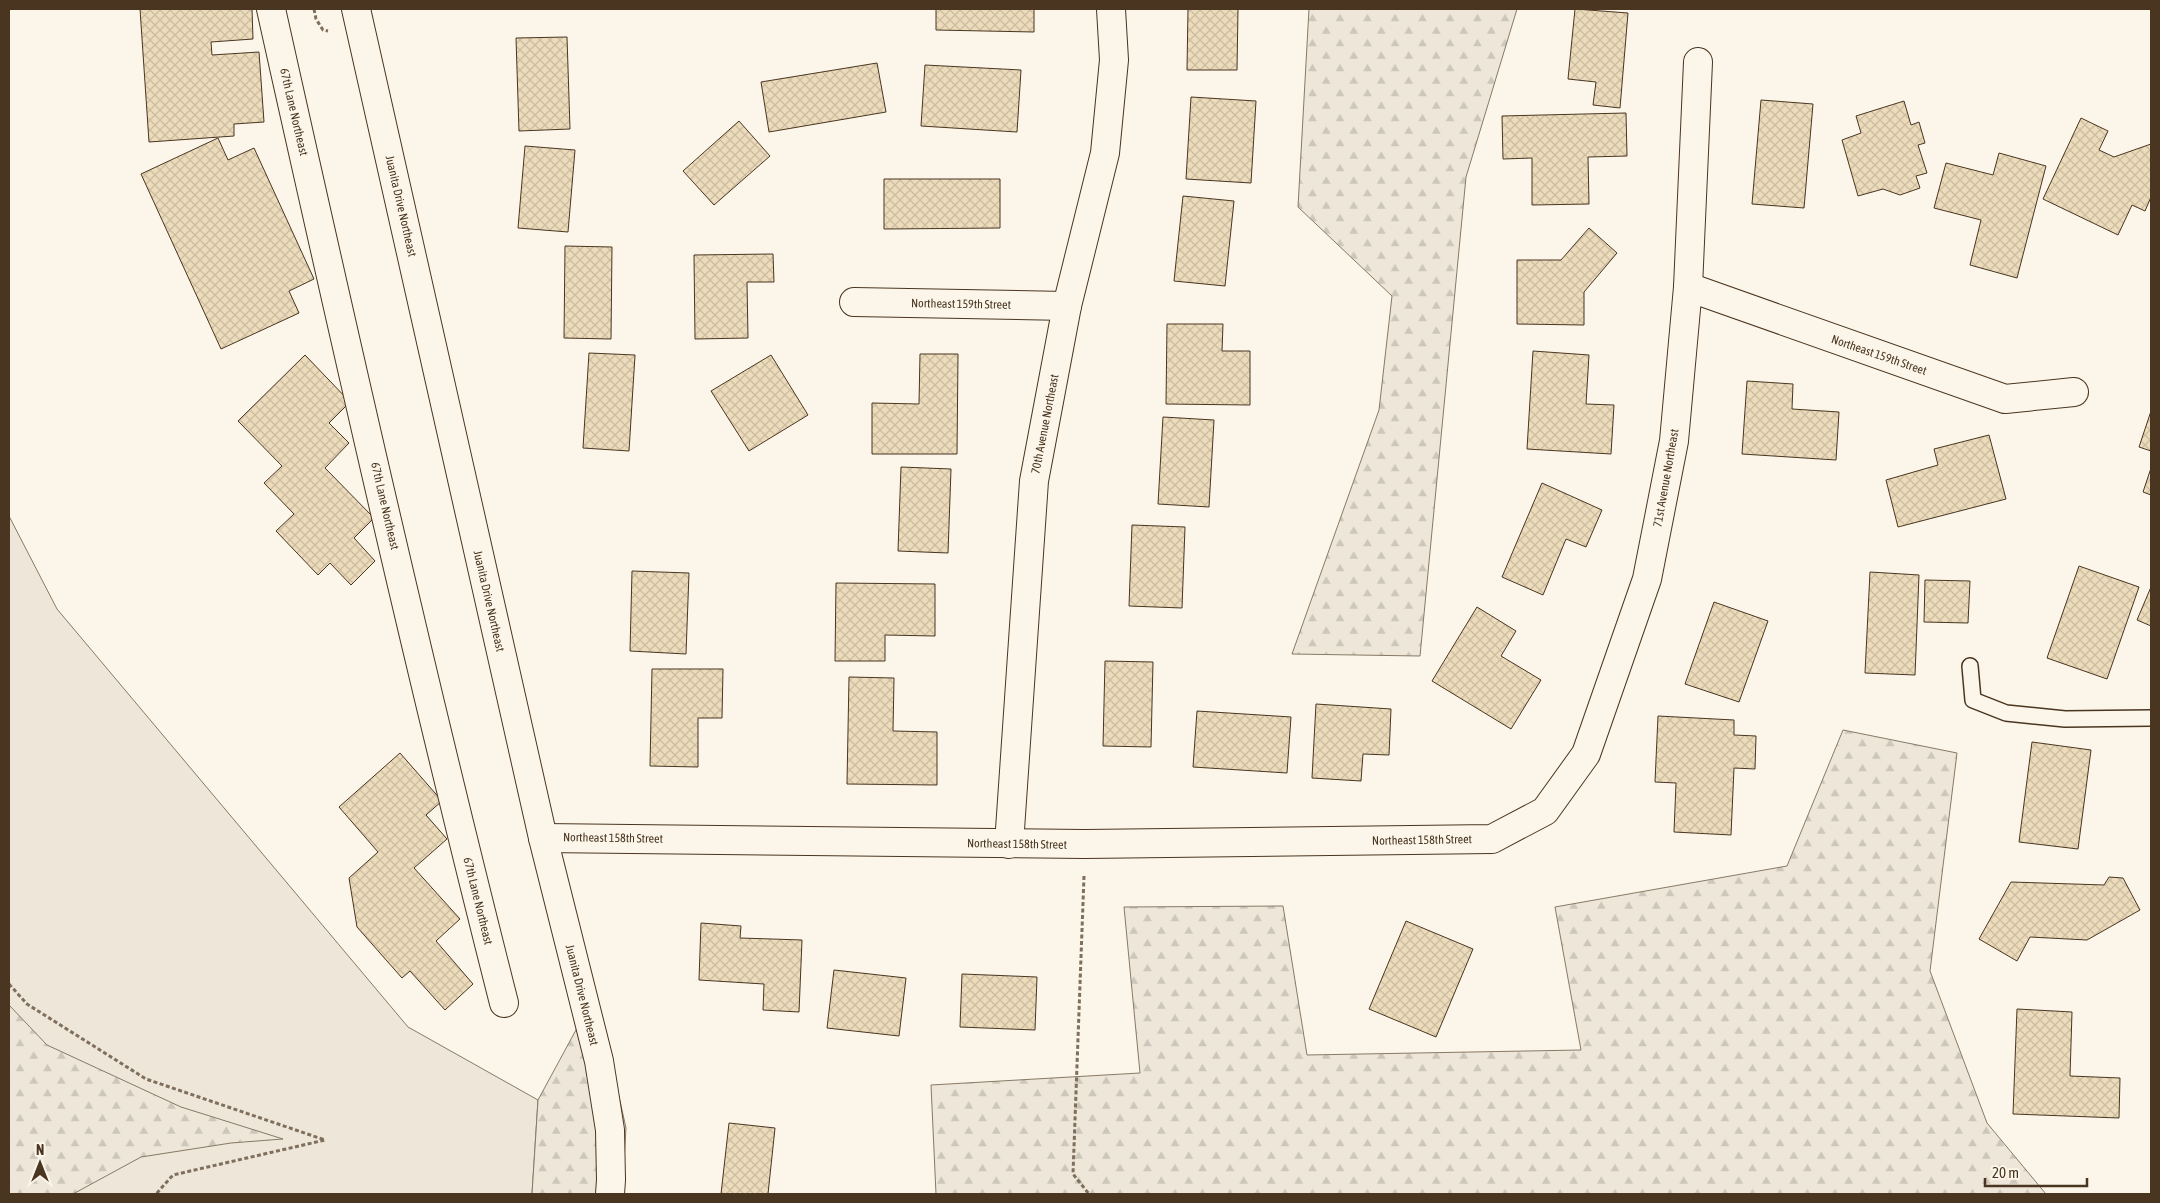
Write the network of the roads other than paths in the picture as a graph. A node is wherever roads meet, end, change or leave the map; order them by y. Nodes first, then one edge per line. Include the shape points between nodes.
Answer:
1 (271, 9) edge
2 (356, 9) edge
3 (1111, 9) edge
4 (1698, 62) dead end
5 (1688, 287) junction
6 (854, 302) dead end
7 (1067, 306) junction
8 (2074, 392) dead end
9 (1970, 666) dead end
10 (2151, 718) edge
11 (543, 838) junction
12 (1492, 839) joint
13 (1009, 844) junction
14 (504, 1003) dead end
15 (610, 1194) edge

1 - 14 street, 67th Lane Northeast via 457,818
2 - 11 street, Juanita Drive Northeast
3 - 7 street, 70th Avenue Northeast via 1114,60 1105,153
4 - 5 street, 71st Avenue Northeast
5 - 8 street, Northeast 159th Street via 2005,399
5 - 12 street, 71st Avenue Northeast via 1674,440 1647,579 1586,754 1545,811
6 - 7 street, Northeast 159th Street
7 - 13 street, 70th Avenue Northeast via 1034,481
9 - 10 lane via 1973,700 2006,713 2065,719
11 - 13 street, Northeast 158th Street
11 - 15 street, Juanita Drive Northeast via 599,1061 610,1130
12 - 13 street, Northeast 158th Street

